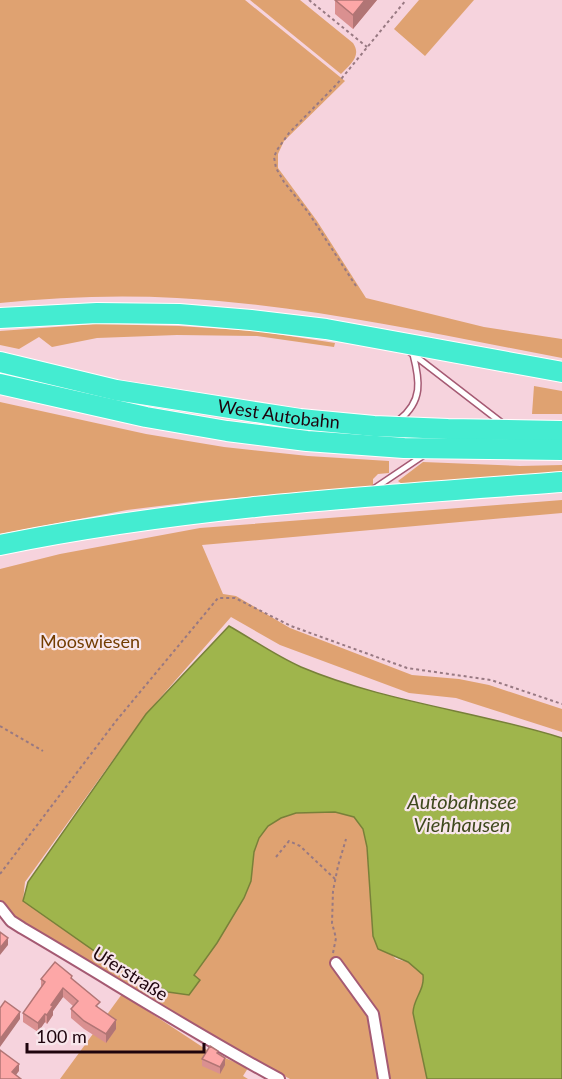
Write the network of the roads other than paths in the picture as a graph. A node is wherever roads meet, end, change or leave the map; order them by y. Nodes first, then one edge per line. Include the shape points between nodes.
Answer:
1 (0, 318) edge
2 (396, 342) junction
3 (413, 354) junction
4 (0, 362) edge
5 (562, 372) edge
6 (0, 384) edge
7 (386, 426) junction
8 (511, 430) junction
9 (562, 430) edge
10 (434, 448) junction
11 (562, 450) edge
12 (562, 482) edge
13 (358, 499) junction
14 (0, 545) edge
15 (0, 907) edge
16 (336, 963) road end
17 (279, 1079) edge
18 (384, 1079) edge

1 - 2 highway via 179,314 326,329
2 - 3 lane
2 - 5 highway
3 - 7 lane via 418,375 417,397 409,412
3 - 8 lane
4 - 7 highway, West Autobahn via 151,397 300,419
6 - 10 highway, West Autobahn via 227,431 307,441
7 - 8 highway, West Autobahn
8 - 9 highway, West Autobahn
10 - 11 highway, West Autobahn
10 - 13 lane
12 - 13 highway
13 - 14 highway via 108,524
15 - 17 street, Uferstraße via 22,928
16 - 18 street via 373,1014

